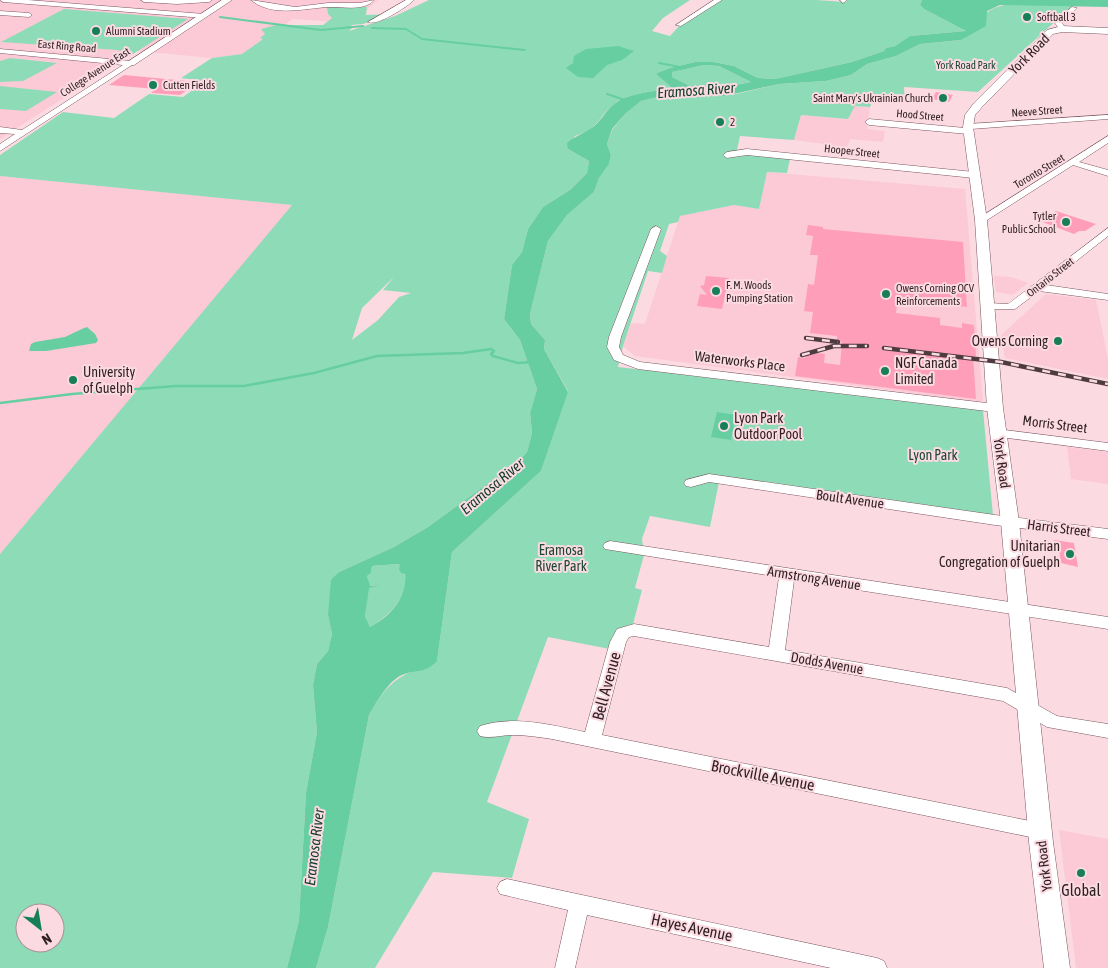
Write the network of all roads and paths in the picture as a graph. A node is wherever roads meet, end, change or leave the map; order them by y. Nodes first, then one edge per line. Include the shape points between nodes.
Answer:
1 (3, 0) edge
2 (144, 0) edge
3 (209, 0) edge
4 (228, 0) edge
5 (254, 0) edge
6 (370, 0) edge
7 (411, 0) edge
8 (719, 0) edge
9 (10, 1) edge
10 (0, 7) edge
11 (1074, 8) dead end
12 (0, 13) edge
13 (30, 16) dead end
14 (204, 16) junction
15 (370, 22) dead end
16 (679, 25) dead end
17 (1062, 28) junction
18 (1108, 31) edge
19 (1, 52) edge
20 (131, 63) junction
21 (1108, 117) edge
22 (869, 122) dead end
23 (968, 129) junction
24 (0, 130) edge
25 (24, 133) junction
26 (1108, 139) edge
27 (0, 148) edge
28 (727, 155) dead end
29 (1074, 162) junction
30 (1108, 173) edge
31 (974, 175) junction
32 (981, 220) junction
33 (656, 229) dead end
34 (1108, 231) edge
35 (1036, 287) junction
36 (1108, 297) edge
37 (988, 306) junction
38 (995, 408) junction
39 (997, 433) junction
40 (1108, 447) edge
41 (691, 483) dead end
42 (1010, 522) junction
43 (1108, 534) edge
44 (610, 546) dead end
45 (787, 574) junction
46 (1018, 610) junction
47 (1108, 623) edge
48 (623, 633) joint
49 (776, 654) junction
50 (1028, 707) junction
51 (486, 731) dead end
52 (1108, 732) edge
53 (592, 740) junction
54 (1040, 831) junction
55 (507, 888) dead end
56 (580, 903) junction
57 (565, 968) edge
58 (877, 968) edge
59 (1057, 968) edge

1 - 9 street
2 - 3 street
4 - 14 main road, College Avenue East
5 - 6 street via 266,6 294,9 360,5
7 - 15 street
8 - 16 street
9 - 10 street
9 - 14 street
11 - 17 street, York Road via 1058,23
12 - 13 street
14 - 20 main road, College Avenue East
17 - 18 main road
17 - 23 main road, York Road via 1050,32 978,105 970,115
19 - 20 street, East Ring Road
20 - 25 street, College Avenue East
21 - 23 street, Neeve Street
22 - 23 street, Hood Street
23 - 31 main road, York Road
24 - 25 street
25 - 27 street, College Avenue East
26 - 29 street, Toronto Street
28 - 31 street, Hooper Street via 747,152
29 - 30 street
29 - 32 street, Toronto Street
31 - 32 main road, York Road
32 - 37 main road, York Road
33 - 38 street, Waterworks Place via 615,337 618,357 638,365
34 - 35 street, Ontario Street
35 - 36 street
35 - 37 street, Ontario Street via 1012,307
37 - 38 main road, York Road
38 - 39 main road, York Road
39 - 40 street, Morris Street
39 - 42 main road, York Road
41 - 42 street, Boult Avenue via 709,478
42 - 43 street, Harris Street
42 - 46 main road, York Road
44 - 45 street, Armstrong Avenue
45 - 46 street, Armstrong Avenue
45 - 49 street
46 - 47 street, Armstrong Avenue
46 - 50 main road, York Road
48 - 49 street, Dodds Avenue via 634,630
48 - 53 street, Bell Avenue
49 - 50 street, Dodds Avenue via 1008,695
50 - 52 street, Dodds Avenue via 1053,722
50 - 54 main road, York Road
51 - 53 street, Brockville Avenue via 502,727 520,728
53 - 54 street, Brockville Avenue
54 - 59 main road, York Road
55 - 56 street, Hayes Avenue
56 - 57 street
56 - 58 street, Hayes Avenue

